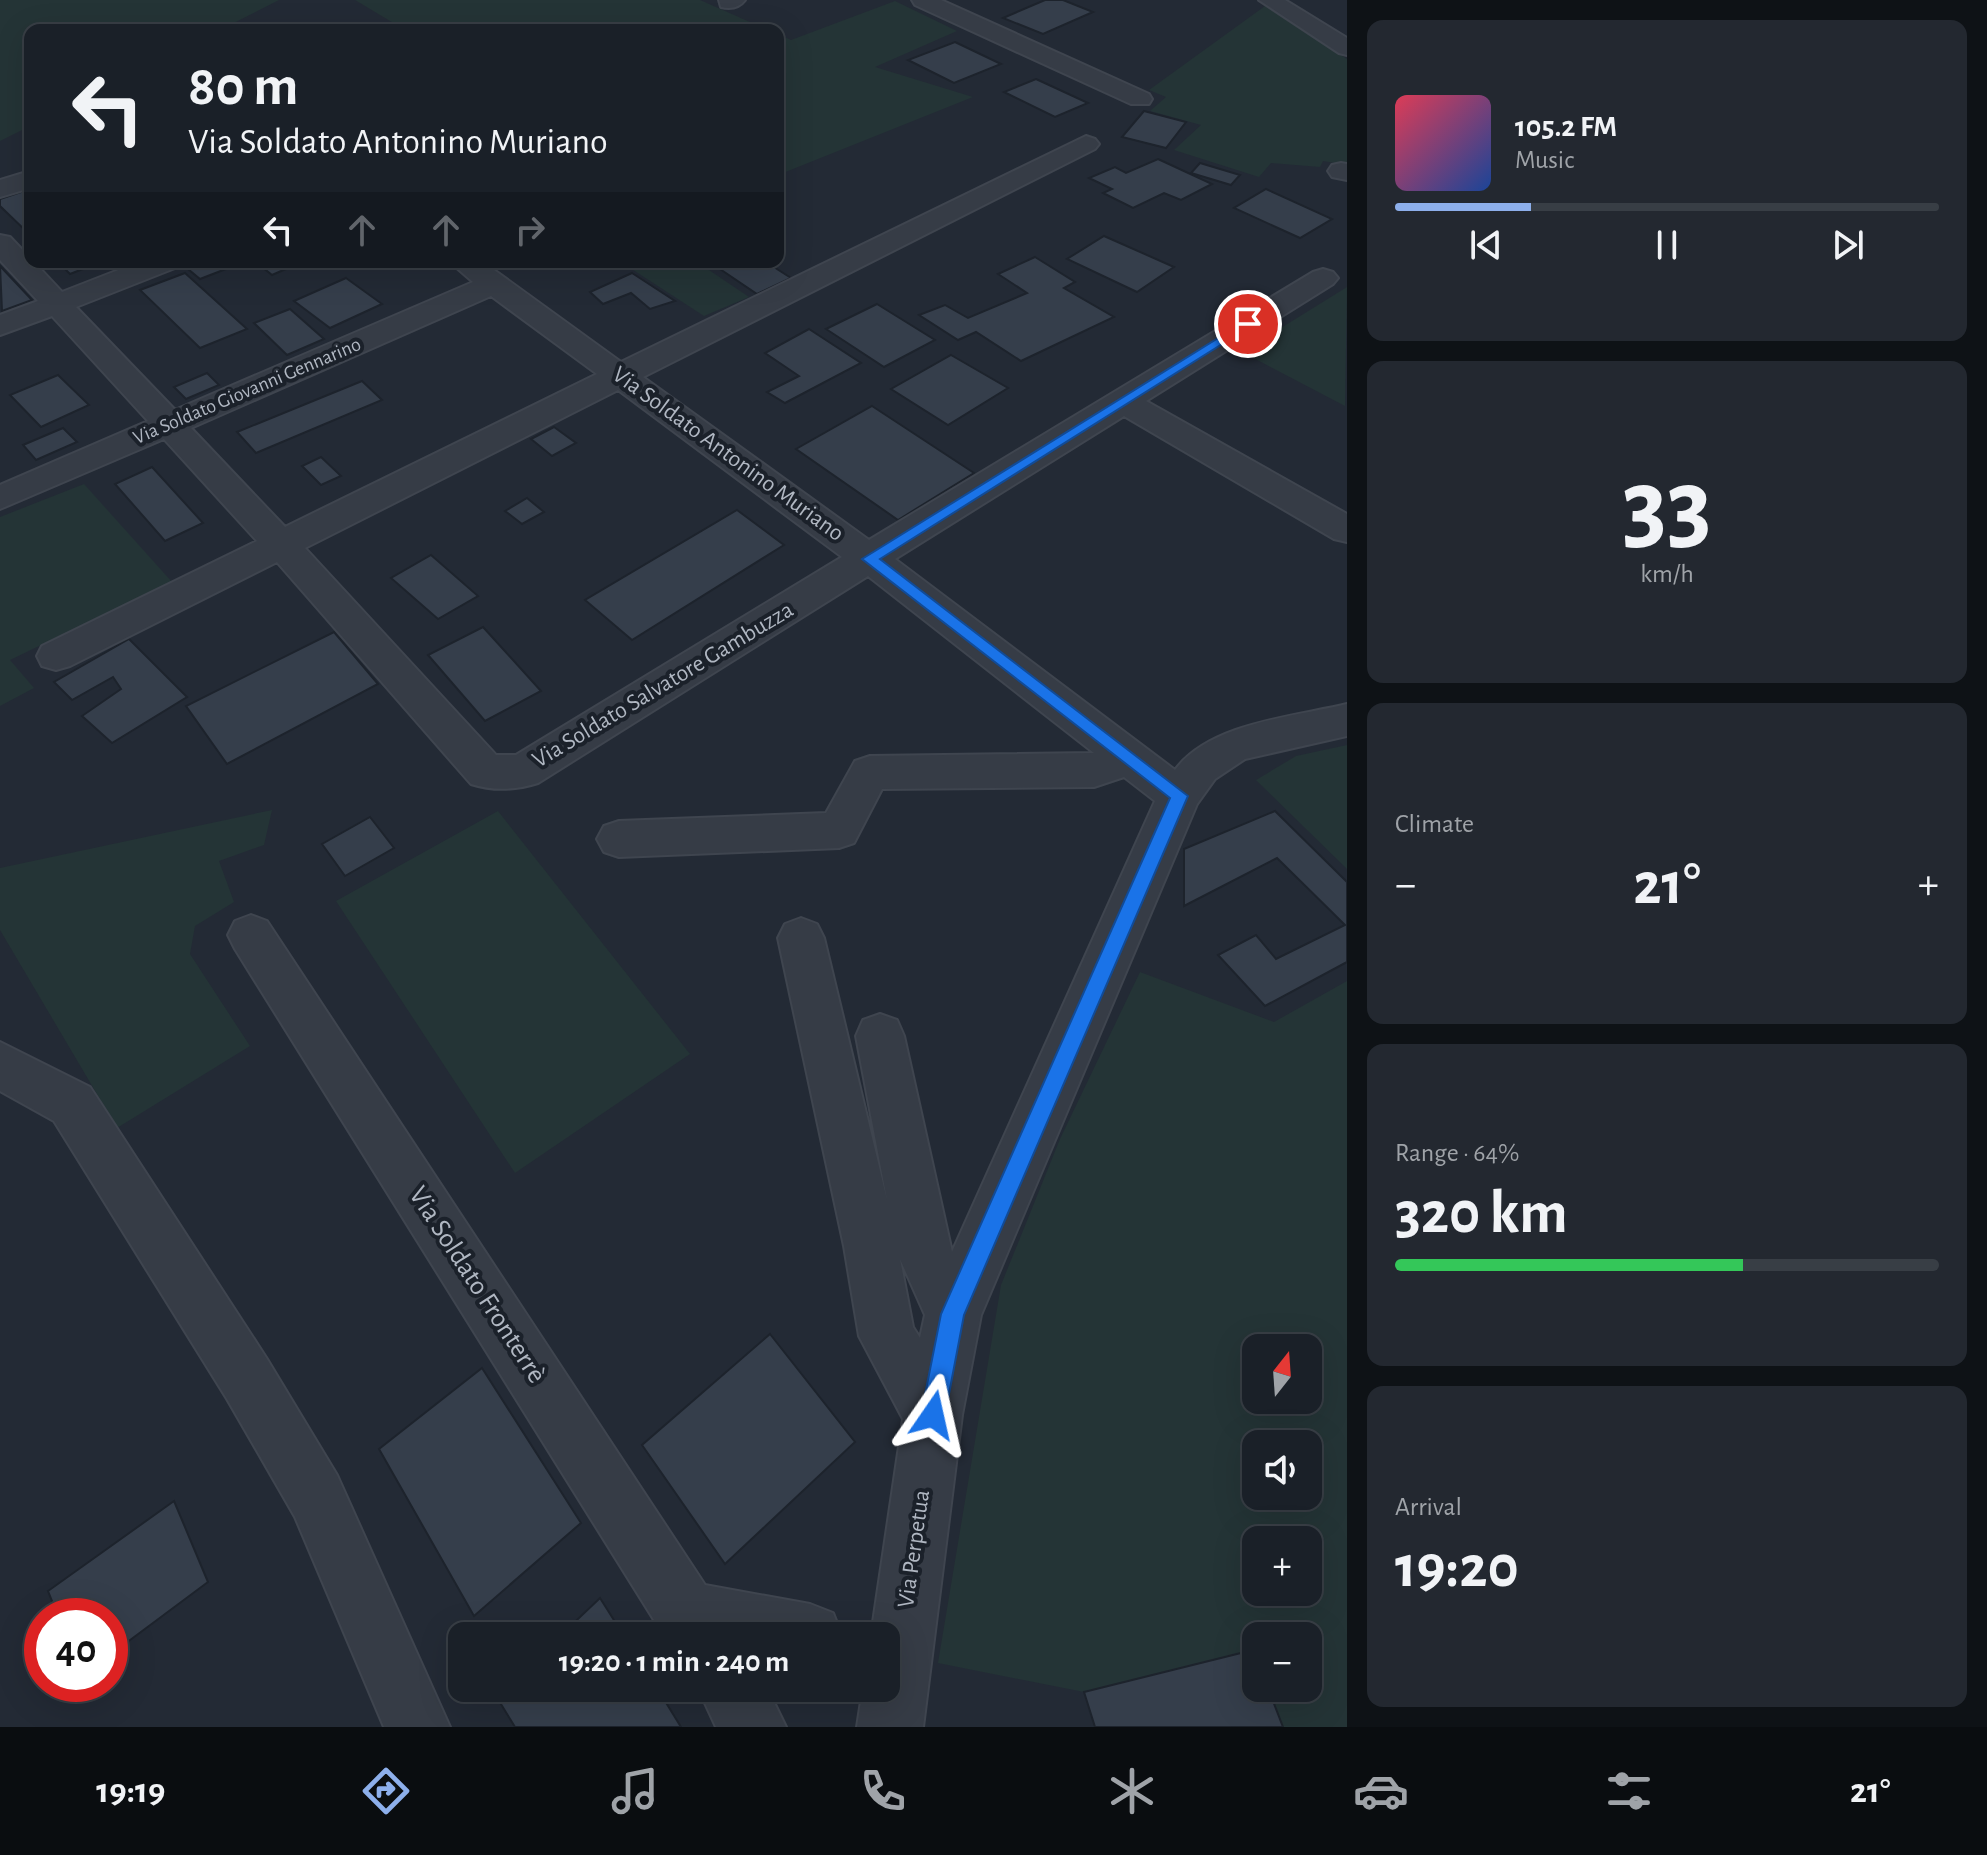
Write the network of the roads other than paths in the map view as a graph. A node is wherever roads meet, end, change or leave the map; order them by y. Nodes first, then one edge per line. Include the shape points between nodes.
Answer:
1 (923, 0) edge
2 (1270, 0) edge
3 (1347, 48) edge
4 (1140, 99) dead end
5 (1086, 144) dead end
6 (24, 181) edge
7 (0, 189) edge
8 (0, 243) edge
9 (24, 267) edge
10 (25, 268) edge
11 (149, 268) edge
12 (479, 268) edge
13 (503, 278) edge
14 (1323, 278) dead end
15 (59, 303) junction
16 (0, 326) edge
17 (621, 376) junction
18 (1124, 402) junction
19 (170, 424) junction
20 (0, 498) edge
21 (1347, 530) edge
22 (282, 545) junction
23 (870, 559) junction
24 (56, 656) dead end
25 (1347, 720) edge
26 (1130, 759) junction
27 (1179, 796) junction
28 (619, 839) dead end
29 (251, 935) dead end
30 (801, 938) dead end
31 (880, 1036) dead end
32 (0, 1065) edge
33 (953, 1314) junction
34 (933, 1415) junction
35 (692, 1622) edge
36 (898, 1622) edge
37 (738, 1702) edge
38 (891, 1702) edge
39 (417, 1727) edge
40 (753, 1727) edge
41 (890, 1727) edge

1 - 4 street
2 - 3 street
5 - 17 street
6 - 7 street
8 - 9 street, Via Soldato Salvatore Gambuzza
10 - 15 street, Via Soldato Salvatore Gambuzza
11 - 15 street
12 - 13 street, Via Soldato Antonino Muriano
13 - 17 street, Via Soldato Antonino Muriano
13 - 19 street, Via Soldato Giovanni Gennarino
14 - 18 street, Via Soldato Salvatore Gambuzza
15 - 16 street
15 - 19 street, Via Soldato Salvatore Gambuzza
17 - 22 street
17 - 23 street, Via Soldato Antonino Muriano
18 - 21 street
18 - 23 street, Via Soldato Salvatore Gambuzza
19 - 20 street, Via Soldato Giovanni Gennarino
19 - 22 street, Via Soldato Salvatore Gambuzza
22 - 23 street, Via Soldato Salvatore Gambuzza via 486,772 523,771
22 - 24 street
23 - 26 street, Via Soldato Antonino Muriano
25 - 27 street, Via Perpetua via 1234,746 1200,767
26 - 27 street, Via Soldato Antonino Muriano
26 - 28 street via 1094,770 870,773 839,830
27 - 33 street, Via Perpetua
29 - 35 street, Via Soldato Fronterrè
30 - 34 street via 887,1336
31 - 33 street via 923,1249
32 - 39 street via 72,1104 247,1379 316,1496
33 - 34 street, Via Perpetua
34 - 36 street, Via Perpetua
37 - 40 street
38 - 41 street, Via Perpetua

